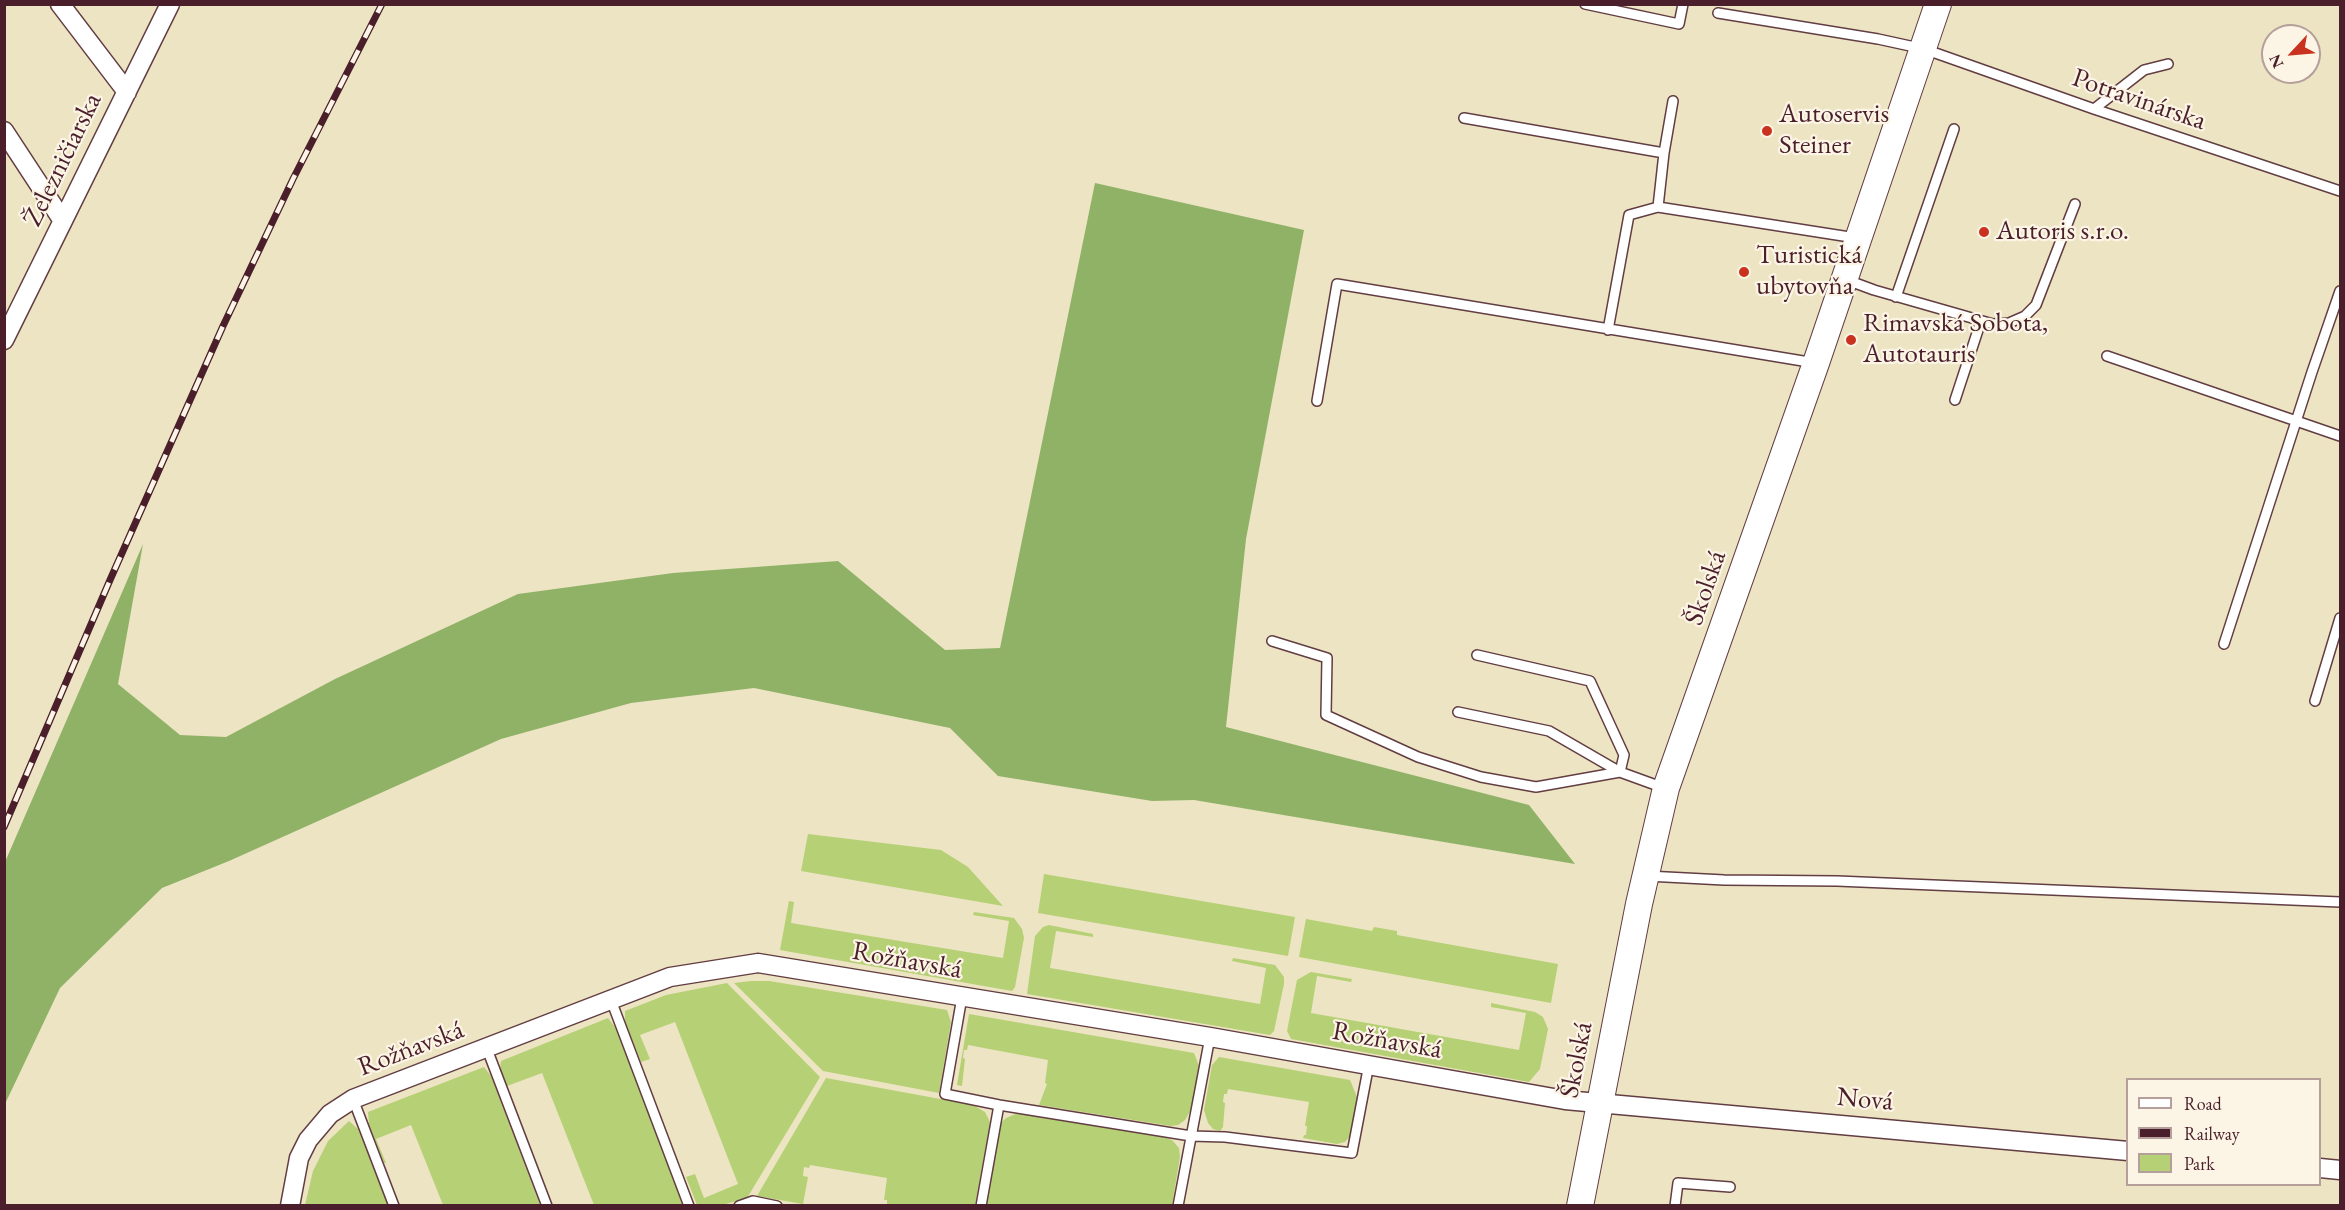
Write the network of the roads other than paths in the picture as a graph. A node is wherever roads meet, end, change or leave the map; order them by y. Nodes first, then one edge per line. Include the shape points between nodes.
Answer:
1 (60, 4) edge
2 (170, 4) edge
3 (1585, 4) edge
4 (1683, 4) edge
5 (1938, 4) edge
6 (1718, 13) dead end
7 (1924, 49) junction
8 (2169, 64) dead end
9 (127, 92) junction
10 (1672, 102) dead end
11 (2094, 109) junction
12 (1464, 118) dead end
13 (1954, 129) dead end
14 (4, 131) edge
15 (1664, 153) junction
16 (2340, 191) edge
17 (2075, 204) dead end
18 (1658, 207) junction
19 (63, 221) junction
20 (1859, 238) junction
21 (1845, 279) junction
22 (2340, 291) edge
23 (1896, 297) junction
24 (1981, 321) junction
25 (1608, 330) junction
26 (4, 340) edge
27 (2107, 356) dead end
28 (1816, 363) junction
29 (1955, 400) dead end
30 (1317, 401) dead end
31 (2296, 422) junction
32 (2340, 436) edge
33 (2340, 618) edge
34 (1272, 641) dead end
35 (2224, 644) dead end
36 (1477, 655) dead end
37 (2315, 701) dead end
38 (1458, 712) dead end
39 (1620, 772) junction
40 (1666, 789) junction
41 (1645, 876) junction
42 (2340, 902) edge
43 (962, 997) junction
44 (611, 1000) junction
45 (1210, 1037) junction
46 (487, 1049) junction
47 (1369, 1064) junction
48 (353, 1100) junction
49 (999, 1104) junction
50 (1598, 1104) junction
51 (1191, 1136) junction
52 (2126, 1151) edge
53 (2321, 1168) edge
54 (2340, 1170) edge
55 (1730, 1187) dead end
56 (290, 1206) edge
57 (394, 1206) edge
58 (547, 1206) edge
59 (689, 1206) edge
60 (739, 1206) edge
61 (777, 1206) edge
62 (981, 1206) edge
63 (1178, 1206) edge
64 (1580, 1206) edge
65 (1675, 1206) edge

1 - 9 street
2 - 9 street, Železničiarska
3 - 4 lane via 1679,24
5 - 7 main road, Školská
6 - 7 lane, Potravinárska
7 - 11 lane, Potravinárska
7 - 20 main road, Školská
8 - 11 lane via 2144,70
9 - 19 street, Železničiarska
10 - 15 lane
11 - 16 lane, Potravinárska
12 - 15 lane
13 - 23 lane
14 - 19 street
15 - 18 lane
17 - 24 lane via 2036,305 2025,316 2008,323
18 - 20 lane
18 - 25 lane via 1629,215
19 - 26 street, Železničiarska
20 - 21 main road, Školská
21 - 23 lane
21 - 28 main road, Školská
22 - 31 lane
23 - 24 lane
24 - 29 lane
25 - 28 lane
25 - 30 lane via 1337,284
27 - 31 lane
28 - 40 main road, Školská
31 - 32 lane
31 - 35 lane
33 - 37 lane
34 - 39 lane via 1327,658 1326,715 1418,757 1481,777 1536,787
36 - 39 lane via 1590,681 1624,755
38 - 39 lane via 1549,731
39 - 40 lane
40 - 41 main road, Školská
41 - 42 lane
41 - 50 main road, Školská
43 - 44 street, Rožňavská via 758,963 670,977
43 - 45 street, Rožňavská
43 - 49 lane via 945,1094
44 - 46 street, Rožňavská
44 - 59 lane
45 - 47 street, Rožňavská
45 - 51 lane
46 - 48 street, Rožňavská
46 - 58 lane
47 - 50 street, Rožňavská
47 - 51 lane via 1352,1153
48 - 56 street, Rožňavská via 330,1114 308,1140 299,1158
48 - 57 lane
49 - 51 lane
49 - 62 lane
50 - 52 street, Nová
50 - 64 main road, Školská
51 - 63 lane
53 - 54 street
55 - 65 lane via 1678,1183
60 - 61 lane via 753,1201

